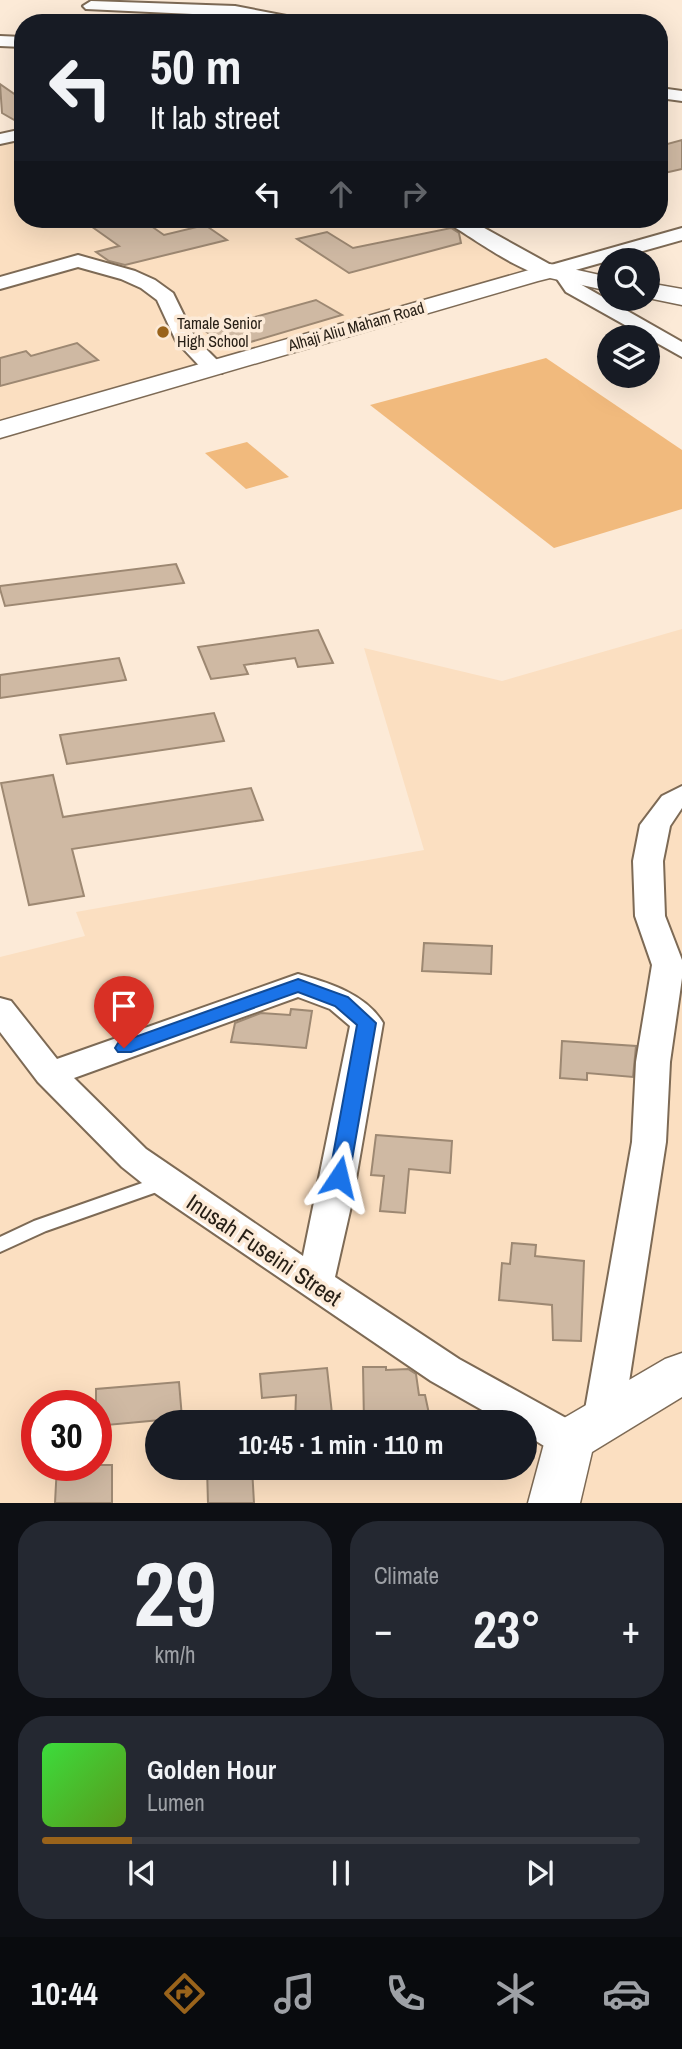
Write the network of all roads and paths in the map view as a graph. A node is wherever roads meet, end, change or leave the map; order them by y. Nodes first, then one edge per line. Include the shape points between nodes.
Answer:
1 (85, 3) edge
2 (104, 14) edge
3 (250, 14) edge
4 (470, 228) edge
5 (682, 234) edge
6 (557, 273) junction
7 (0, 283) edge
8 (597, 290) edge
9 (660, 293) edge
10 (682, 297) edge
11 (627, 311) edge
12 (682, 351) edge
13 (214, 368) junction
14 (0, 430) edge
15 (682, 795) edge
16 (0, 1009) edge
17 (50, 1074) junction
18 (165, 1182) junction
19 (0, 1245) edge
20 (315, 1285) junction
21 (682, 1373) edge
22 (587, 1431) junction
23 (554, 1503) edge

1 - 2 street
1 - 3 street
4 - 6 street via 533,265
5 - 6 street
6 - 8 street
6 - 13 street, Alhaji Aliu Maham Road via 524,276
7 - 13 street via 78,261 128,275 166,298 186,341
9 - 10 street
11 - 12 street
13 - 14 street, Alhaji Aliu Maham Road
15 - 22 street via 655,825 648,861 650,916 668,965 653,1062 649,1142
16 - 17 street, Inusah Fuseini Street
17 - 18 street, Inusah Fuseini Street via 134,1158
17 - 20 street via 298,985 341,1001 367,1023
18 - 19 lane
18 - 20 street, Inusah Fuseini Street
20 - 22 street, Inusah Fuseini Street via 445,1370
21 - 22 street
22 - 23 street

